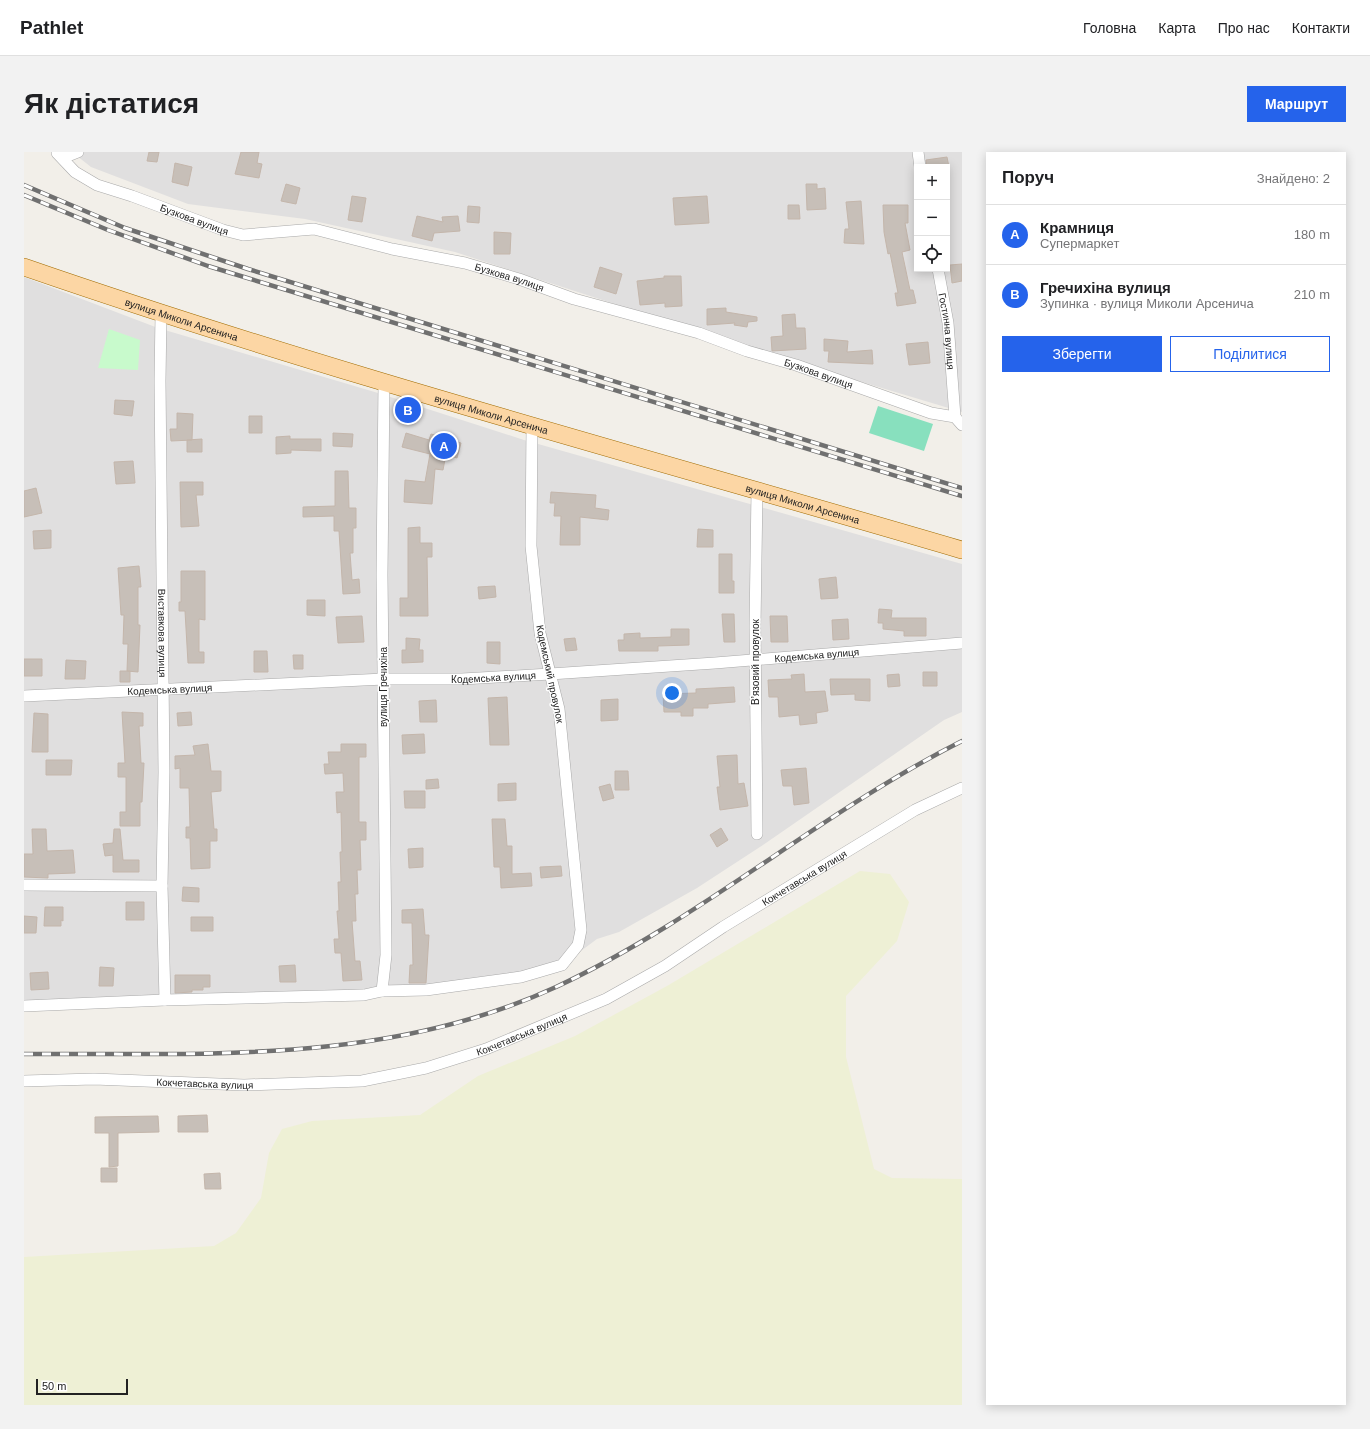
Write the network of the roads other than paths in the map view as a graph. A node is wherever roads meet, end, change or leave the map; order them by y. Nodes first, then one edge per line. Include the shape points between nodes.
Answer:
1 (78, 152) edge
2 (918, 152) edge
3 (60, 156) edge
4 (920, 164) edge
5 (24, 267) edge
6 (939, 272) edge
7 (161, 314) junction
8 (384, 383) junction
9 (958, 421) edge
10 (532, 425) junction
11 (757, 491) junction
12 (962, 550) edge
13 (962, 644) edge
14 (756, 660) junction
15 (550, 674) junction
16 (384, 679) junction
17 (162, 690) junction
18 (24, 696) edge
19 (962, 788) edge
20 (757, 834) dead end
21 (24, 885) edge
22 (162, 886) junction
23 (382, 991) junction
24 (165, 1000) junction
25 (24, 1006) edge
26 (24, 1080) edge

1 - 3 street
2 - 4 street
3 - 9 street, Бузкова вулиця via 75,172 97,185 222,230 243,235 314,229 392,249 465,263 574,299 699,333
5 - 7 main road, вулиця Миколи Арсенича
6 - 9 street, Гостинна вулиця via 948,323
7 - 8 main road, вулиця Миколи Арсенича
7 - 17 street, Виставкова вулиця
8 - 10 main road, вулиця Миколи Арсенича
8 - 16 street, вулиця Гречихіна
10 - 11 main road, вулиця Миколи Арсенича
10 - 15 street, Кодемський провулок via 531,546 540,633
11 - 12 main road, вулиця Миколи Арсенича
11 - 14 street, Вʼязовий провулок
13 - 14 street, Кодемська вулиця
14 - 15 street, Кодемська вулиця
14 - 20 street, Вʼязовий провулок
15 - 16 street, Кодемська вулиця via 462,679
15 - 23 street, Кодемський провулок via 559,709 581,930 578,945 562,965 521,977 426,990
16 - 17 street, Кодемська вулиця
16 - 23 street, вулиця Гречихіна via 386,955
17 - 18 street, Кодемська вулиця
17 - 22 street, Виставкова вулиця
19 - 26 street, Кокчетавська вулиця via 915,810 665,966 606,999 486,1049 426,1068 362,1081 252,1085 94,1079
21 - 22 street
22 - 24 street, Виставкова вулиця
23 - 24 street via 350,995
24 - 25 street

